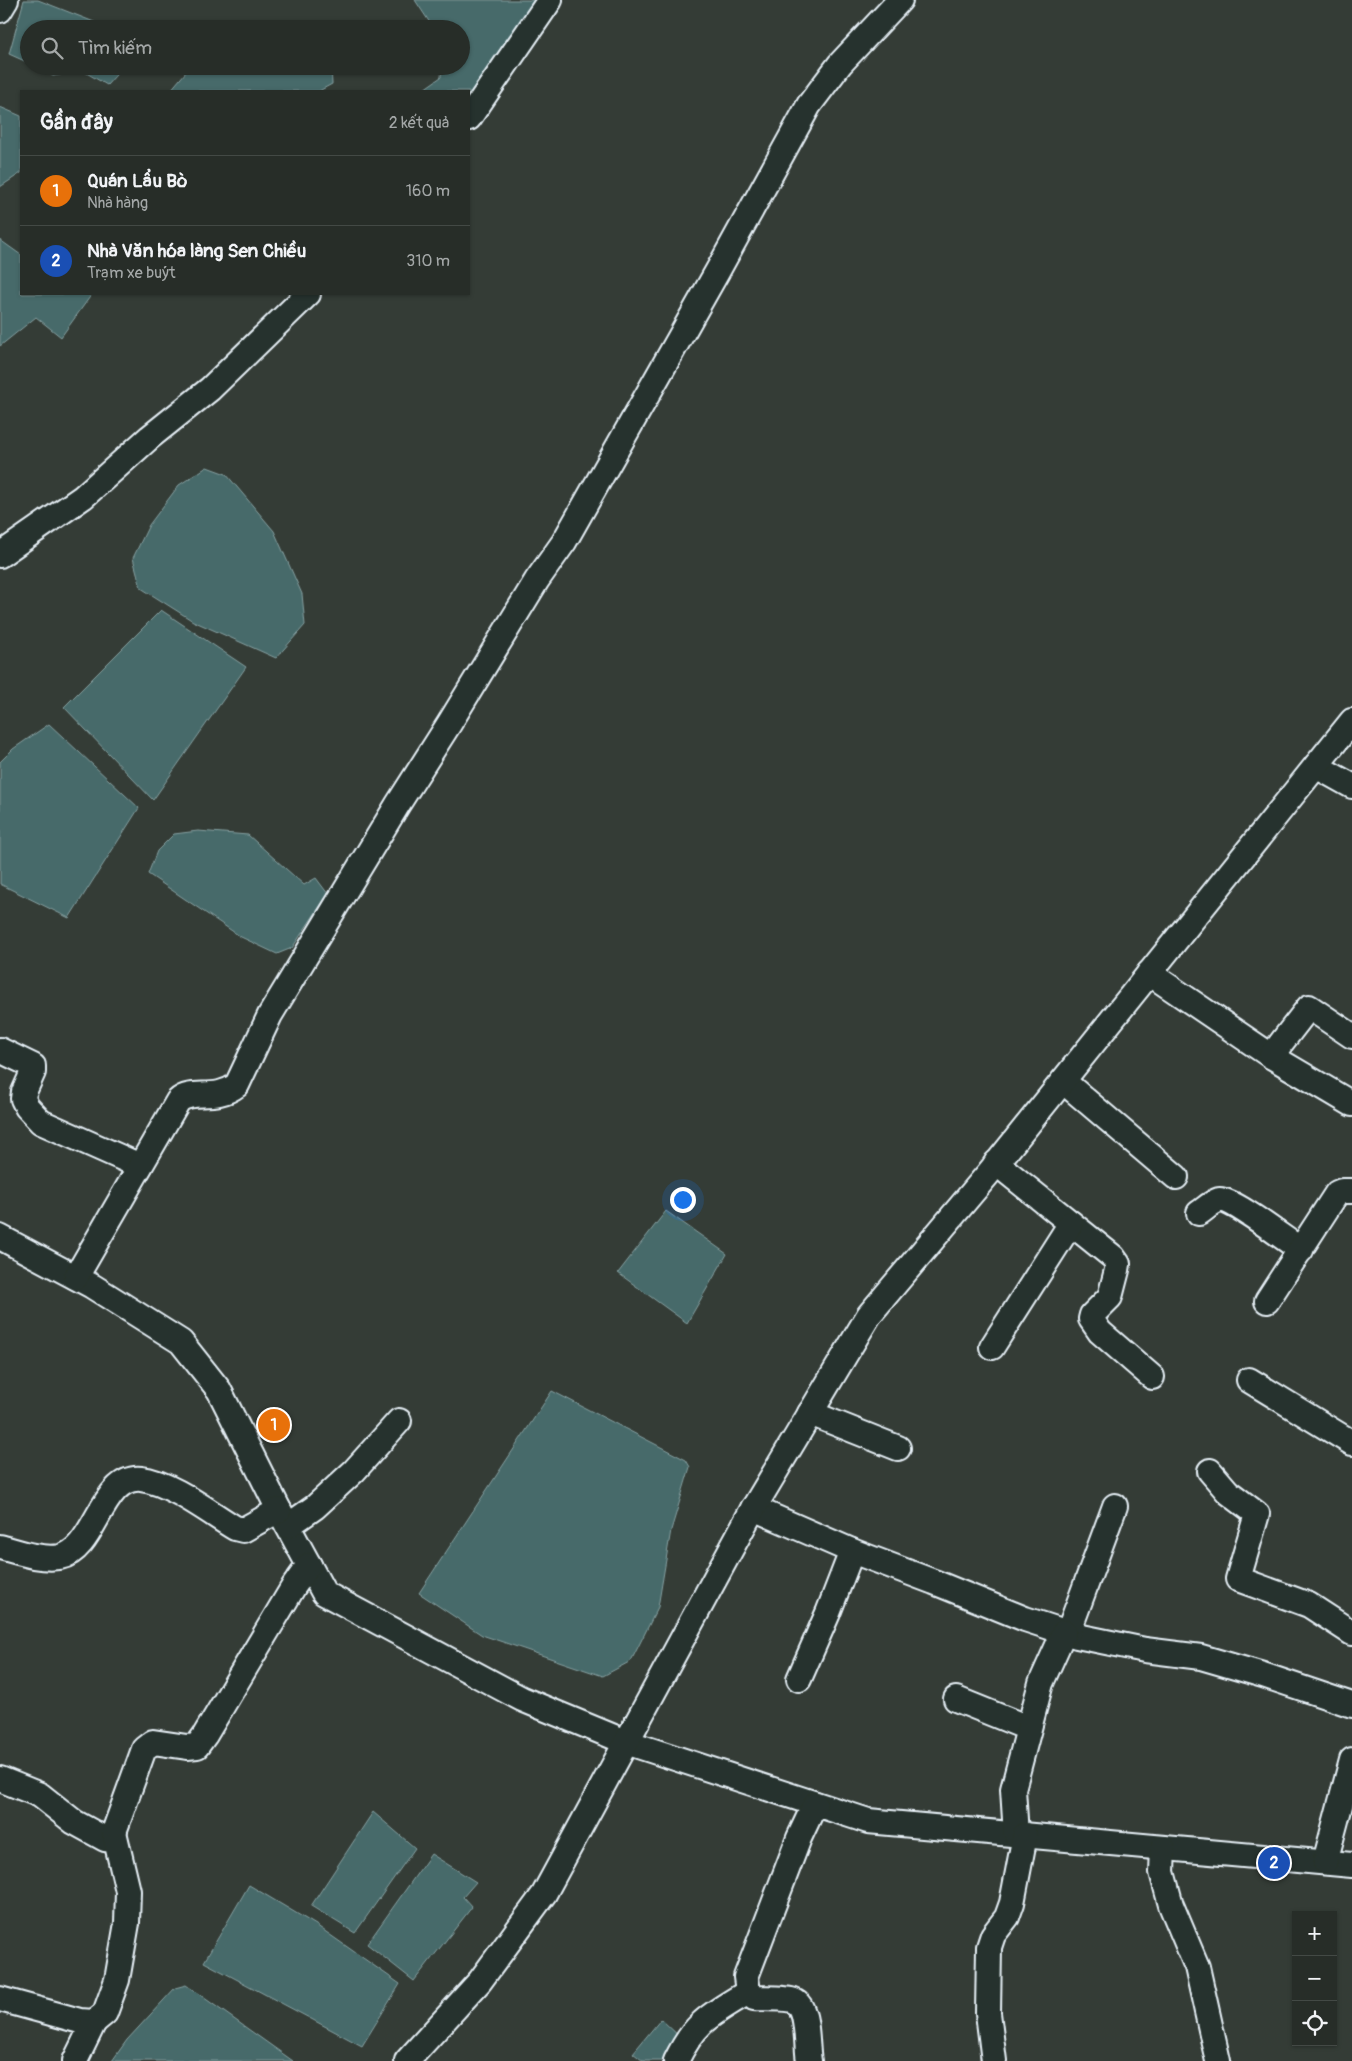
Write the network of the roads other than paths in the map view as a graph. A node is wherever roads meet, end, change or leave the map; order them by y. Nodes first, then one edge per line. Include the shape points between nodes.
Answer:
1 (6, 0) edge
2 (550, 0) edge
3 (900, 0) edge
4 (0, 10) edge
5 (470, 117) edge
6 (307, 295) edge
7 (0, 555) edge
8 (1352, 721) edge
9 (1316, 766) junction
10 (1352, 786) edge
11 (1149, 973) junction
12 (1352, 1036) edge
13 (0, 1050) edge
14 (1271, 1056) junction
15 (1063, 1081) junction
16 (1352, 1104) edge
17 (996, 1163) junction
18 (140, 1166) junction
19 (1176, 1177) dead end
20 (1352, 1191) edge
21 (1200, 1213) dead end
22 (1071, 1223) junction
23 (0, 1237) edge
24 (1301, 1250) junction
25 (76, 1277) junction
26 (1267, 1301) dead end
27 (992, 1347) dead end
28 (1152, 1376) dead end
29 (1249, 1380) dead end
30 (810, 1413) junction
31 (399, 1422) dead end
32 (1352, 1443) edge
33 (898, 1448) dead end
34 (1210, 1471) dead end
35 (1114, 1506) dead end
36 (753, 1508) junction
37 (284, 1518) junction
38 (0, 1547) edge
39 (852, 1551) junction
40 (309, 1565) junction
41 (1066, 1632) junction
42 (1352, 1633) edge
43 (798, 1679) dead end
44 (956, 1699) dead end
45 (1352, 1705) edge
46 (1028, 1728) junction
47 (626, 1742) junction
48 (1352, 1760) edge
49 (0, 1780) edge
50 (815, 1804) junction
51 (114, 1832) junction
52 (1020, 1835) junction
53 (1163, 1848) junction
54 (1325, 1862) junction
55 (1352, 1865) edge
56 (748, 1992) junction
57 (0, 2000) edge
58 (94, 2022) junction
59 (75, 2061) edge
60 (407, 2061) edge
61 (676, 2061) edge
62 (809, 2061) edge
63 (994, 2061) edge
64 (1218, 2061) edge

1 - 4 street
2 - 5 street
3 - 18 street via 840,64 809,104 568,534 388,820 270,1016 237,1085 220,1095 183,1097 172,1108
6 - 7 street via 210,389 83,497
8 - 9 street
9 - 10 street
9 - 11 street
11 - 14 street
11 - 15 street
12 - 14 street via 1309,1006
13 - 18 street via 33,1066 24,1100 41,1122
14 - 16 street
15 - 17 street
15 - 19 street
17 - 22 street
17 - 30 street via 868,1314
18 - 25 street
20 - 24 street via 1337,1193
21 - 24 street via 1218,1200 1226,1201
22 - 27 street
22 - 28 street via 1118,1264 1110,1297 1092,1315 1093,1324
23 - 25 street
24 - 26 street
25 - 37 street via 181,1342 220,1390
29 - 32 street
30 - 33 street
30 - 36 street
31 - 37 street via 354,1471 314,1507
34 - 42 street via 1228,1492 1257,1514 1238,1579 1309,1605
35 - 41 street
36 - 39 street
36 - 47 street
37 - 38 street via 243,1530 164,1485 141,1479 127,1480 117,1487 77,1547 62,1556 44,1558
37 - 40 street
39 - 41 street
39 - 43 street
40 - 47 street via 324,1593 522,1699
40 - 51 street via 197,1746 153,1742 144,1749
41 - 45 street via 1145,1650 1201,1657
41 - 46 street via 1041,1683
44 - 46 street
46 - 52 street via 1013,1790
47 - 50 street
47 - 60 street via 544,1894 480,1981
48 - 54 street
49 - 51 street via 40,1795 74,1822 105,1839
50 - 52 street via 868,1822
50 - 56 street via 746,1977
51 - 58 street via 128,1891 127,1923 117,1980 105,2013
52 - 53 street
52 - 63 street via 1012,1903 990,1947 988,2013
53 - 54 street
53 - 64 street via 1162,1872 1171,1905 1196,1967
54 - 55 street
56 - 61 street via 706,2017 696,2027
56 - 62 street via 754,1998 798,2004 805,2019
57 - 58 street
58 - 59 street

